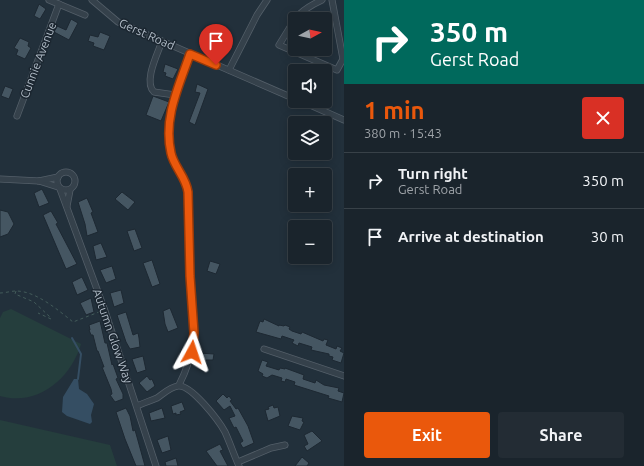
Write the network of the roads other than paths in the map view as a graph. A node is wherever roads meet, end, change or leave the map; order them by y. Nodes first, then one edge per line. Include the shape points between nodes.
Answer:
1 (49, 0) edge
2 (92, 0) edge
3 (267, 0) edge
4 (322, 0) edge
5 (332, 0) edge
6 (59, 4) junction
7 (301, 12) edge
8 (85, 15) dead end
9 (288, 30) edge
10 (162, 41) junction
11 (288, 49) edge
12 (190, 54) junction
13 (305, 56) edge
14 (229, 70) junction
15 (175, 95) junction
16 (288, 96) edge
17 (317, 108) edge
18 (17, 116) dead end
19 (344, 120) edge
20 (58, 177) junction
21 (0, 179) edge
22 (39, 181) junction
23 (59, 188) junction
24 (70, 190) junction
25 (67, 207) junction
26 (264, 349) dead end
27 (344, 376) edge
28 (179, 385) junction
29 (137, 406) junction
30 (285, 445) dead end
31 (238, 464) edge
32 (156, 466) edge

1 - 6 street
2 - 10 street, Gerst Road via 118,22
3 - 14 street
4 - 7 street
5 - 13 street via 343,59 338,70
6 - 8 street
6 - 18 street, Cunnie Avenue
9 - 11 street via 279,45
10 - 12 street, Gerst Road
10 - 15 street via 149,80 150,87 154,92
12 - 14 street, Gerst Road
12 - 15 street
14 - 16 street, Gerst Road
15 - 28 street via 170,114 169,138 173,160 185,180 188,192 194,333 192,352
17 - 19 street
20 - 22 street
20 - 23 street
20 - 24 street via 64,172 72,175 75,183
21 - 22 street
22 - 23 street
23 - 24 street
23 - 25 street, Autumn Glow Way
24 - 25 street, Autumn Glow Way
25 - 29 street, Autumn Glow Way via 104,306
26 - 27 street
28 - 29 street
28 - 31 street via 190,391 216,418 225,432
29 - 32 street, Autumn Glow Way
30 - 31 street via 271,448

